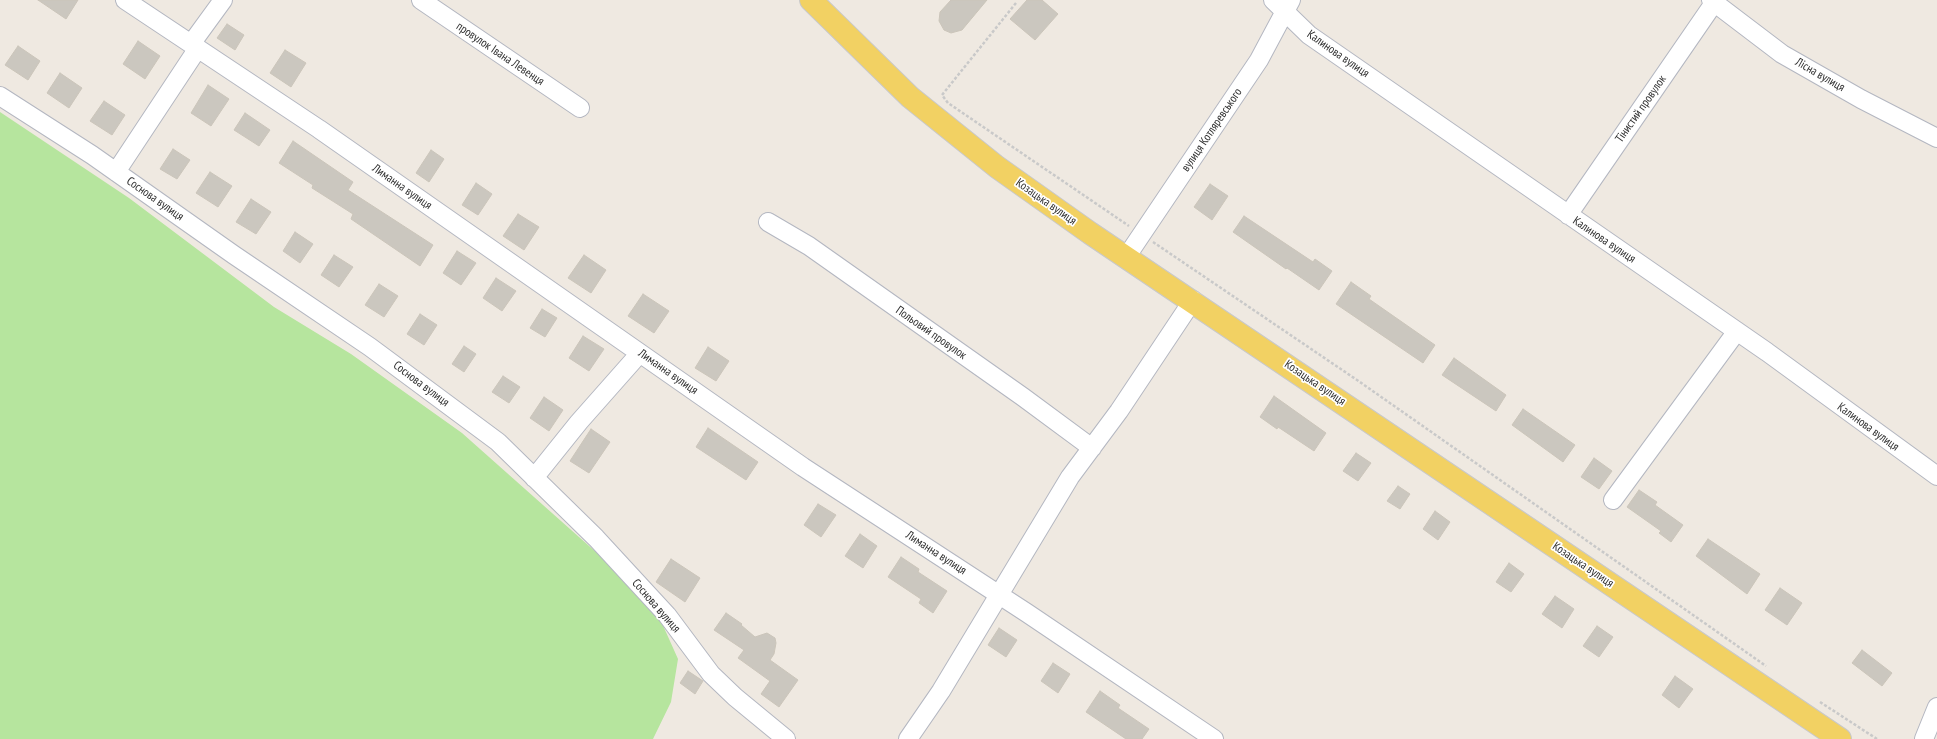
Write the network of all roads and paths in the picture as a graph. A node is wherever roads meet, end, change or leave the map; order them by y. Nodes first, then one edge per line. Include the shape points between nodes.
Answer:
1 (125, 0) edge
2 (223, 0) edge
3 (421, 0) edge
4 (811, 0) edge
5 (1713, 1) edge
6 (1016, 3) dead end
7 (1283, 4) edge
8 (195, 46) junction
9 (0, 96) edge
10 (580, 108) dead end
11 (1937, 138) edge
12 (116, 172) junction
13 (1568, 215) junction
14 (768, 222) dead end
15 (1141, 234) junction
16 (1127, 256) junction
17 (1193, 300) junction
18 (1737, 331) junction
19 (640, 353) junction
20 (1092, 448) junction
21 (1937, 476) edge
22 (534, 478) junction
23 (1613, 500) dead end
24 (999, 594) junction
25 (1769, 668) dead end
26 (1813, 698) dead end
27 (1937, 707) edge
28 (786, 739) edge
29 (908, 739) edge
30 (1214, 739) edge
31 (1840, 739) edge
32 (1876, 739) edge
33 (1924, 739) edge

1 - 8 street, Лиманна вулиця
2 - 8 street
3 - 10 street, провулок Івана Левенця
4 - 16 main road, Козацька вулиця via 905,92 944,126 997,167
5 - 11 street, Лісна вулиця via 1782,54
5 - 13 street, Тінистий провулок
6 - 15 path via 942,95 948,103
7 - 13 street, Калинова вулиця via 1309,35
7 - 15 street, вулиця Котляревського via 1254,66 1200,150
8 - 12 street
8 - 19 street, Лиманна вулиця via 319,129
9 - 12 street, Соснова вулиця
12 - 22 street, Соснова вулиця via 370,346 498,442
13 - 18 street, Калинова вулиця
14 - 20 street, Польовий провулок via 815,251
15 - 16 street, вулиця Котляревського
15 - 25 path via 1357,380
16 - 17 main road, Козацька вулиця
17 - 20 street
17 - 31 main road, Козацька вулиця
18 - 21 street, Калинова вулиця
18 - 23 street
19 - 22 street
19 - 24 street, Лиманна вулиця via 803,466
20 - 24 street via 1070,477
22 - 28 street, Соснова вулиця via 596,538 667,615 711,674 734,697
24 - 29 street via 941,691
24 - 30 street, Лиманна вулиця
26 - 32 path
27 - 33 street

